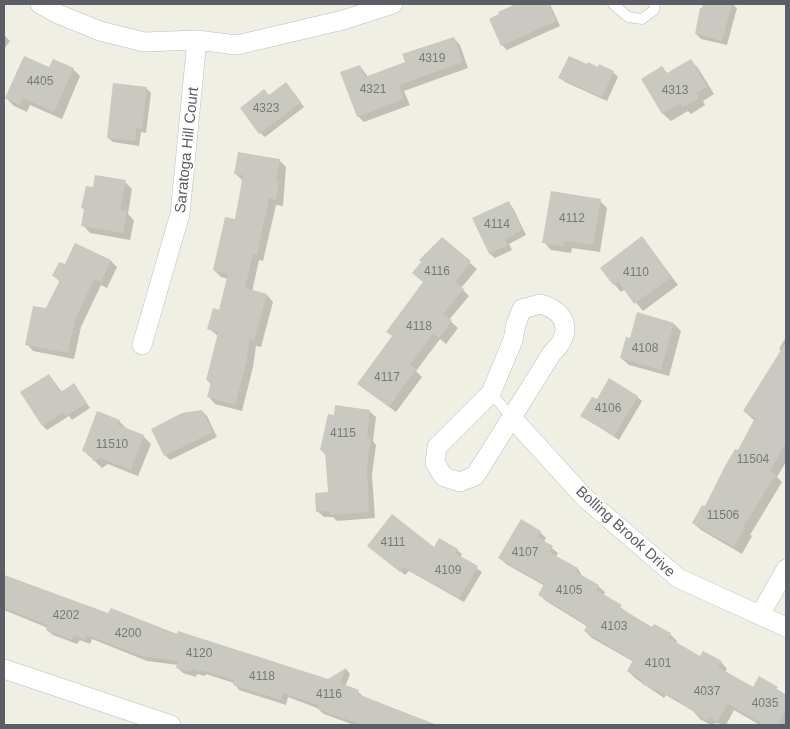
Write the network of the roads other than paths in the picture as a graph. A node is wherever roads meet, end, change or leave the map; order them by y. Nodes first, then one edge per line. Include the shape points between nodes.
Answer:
1 (40, 4) edge
2 (392, 4) edge
3 (613, 4) edge
4 (656, 4) edge
5 (198, 40) junction
6 (142, 346) dead end
7 (491, 393) junction
8 (513, 419) junction
9 (786, 569) edge
10 (760, 615) junction
11 (786, 627) edge
12 (4, 669) edge
13 (171, 725) edge

1 - 5 street via 100,31 144,42
2 - 5 street via 344,20 237,44
3 - 4 lane via 628,17 642,19 654,10
5 - 6 street, Saratoga Hill Court via 180,214
7 - 8 lane
7 - 8 street via 437,447 435,463 438,471 444,477 460,482 475,476
7 - 8 street via 522,309 540,304 557,312 566,329 564,337
8 - 10 street, Bolling Brook Drive via 585,498 678,578
9 - 10 street
10 - 11 street, Bolling Brook Drive
12 - 13 street

